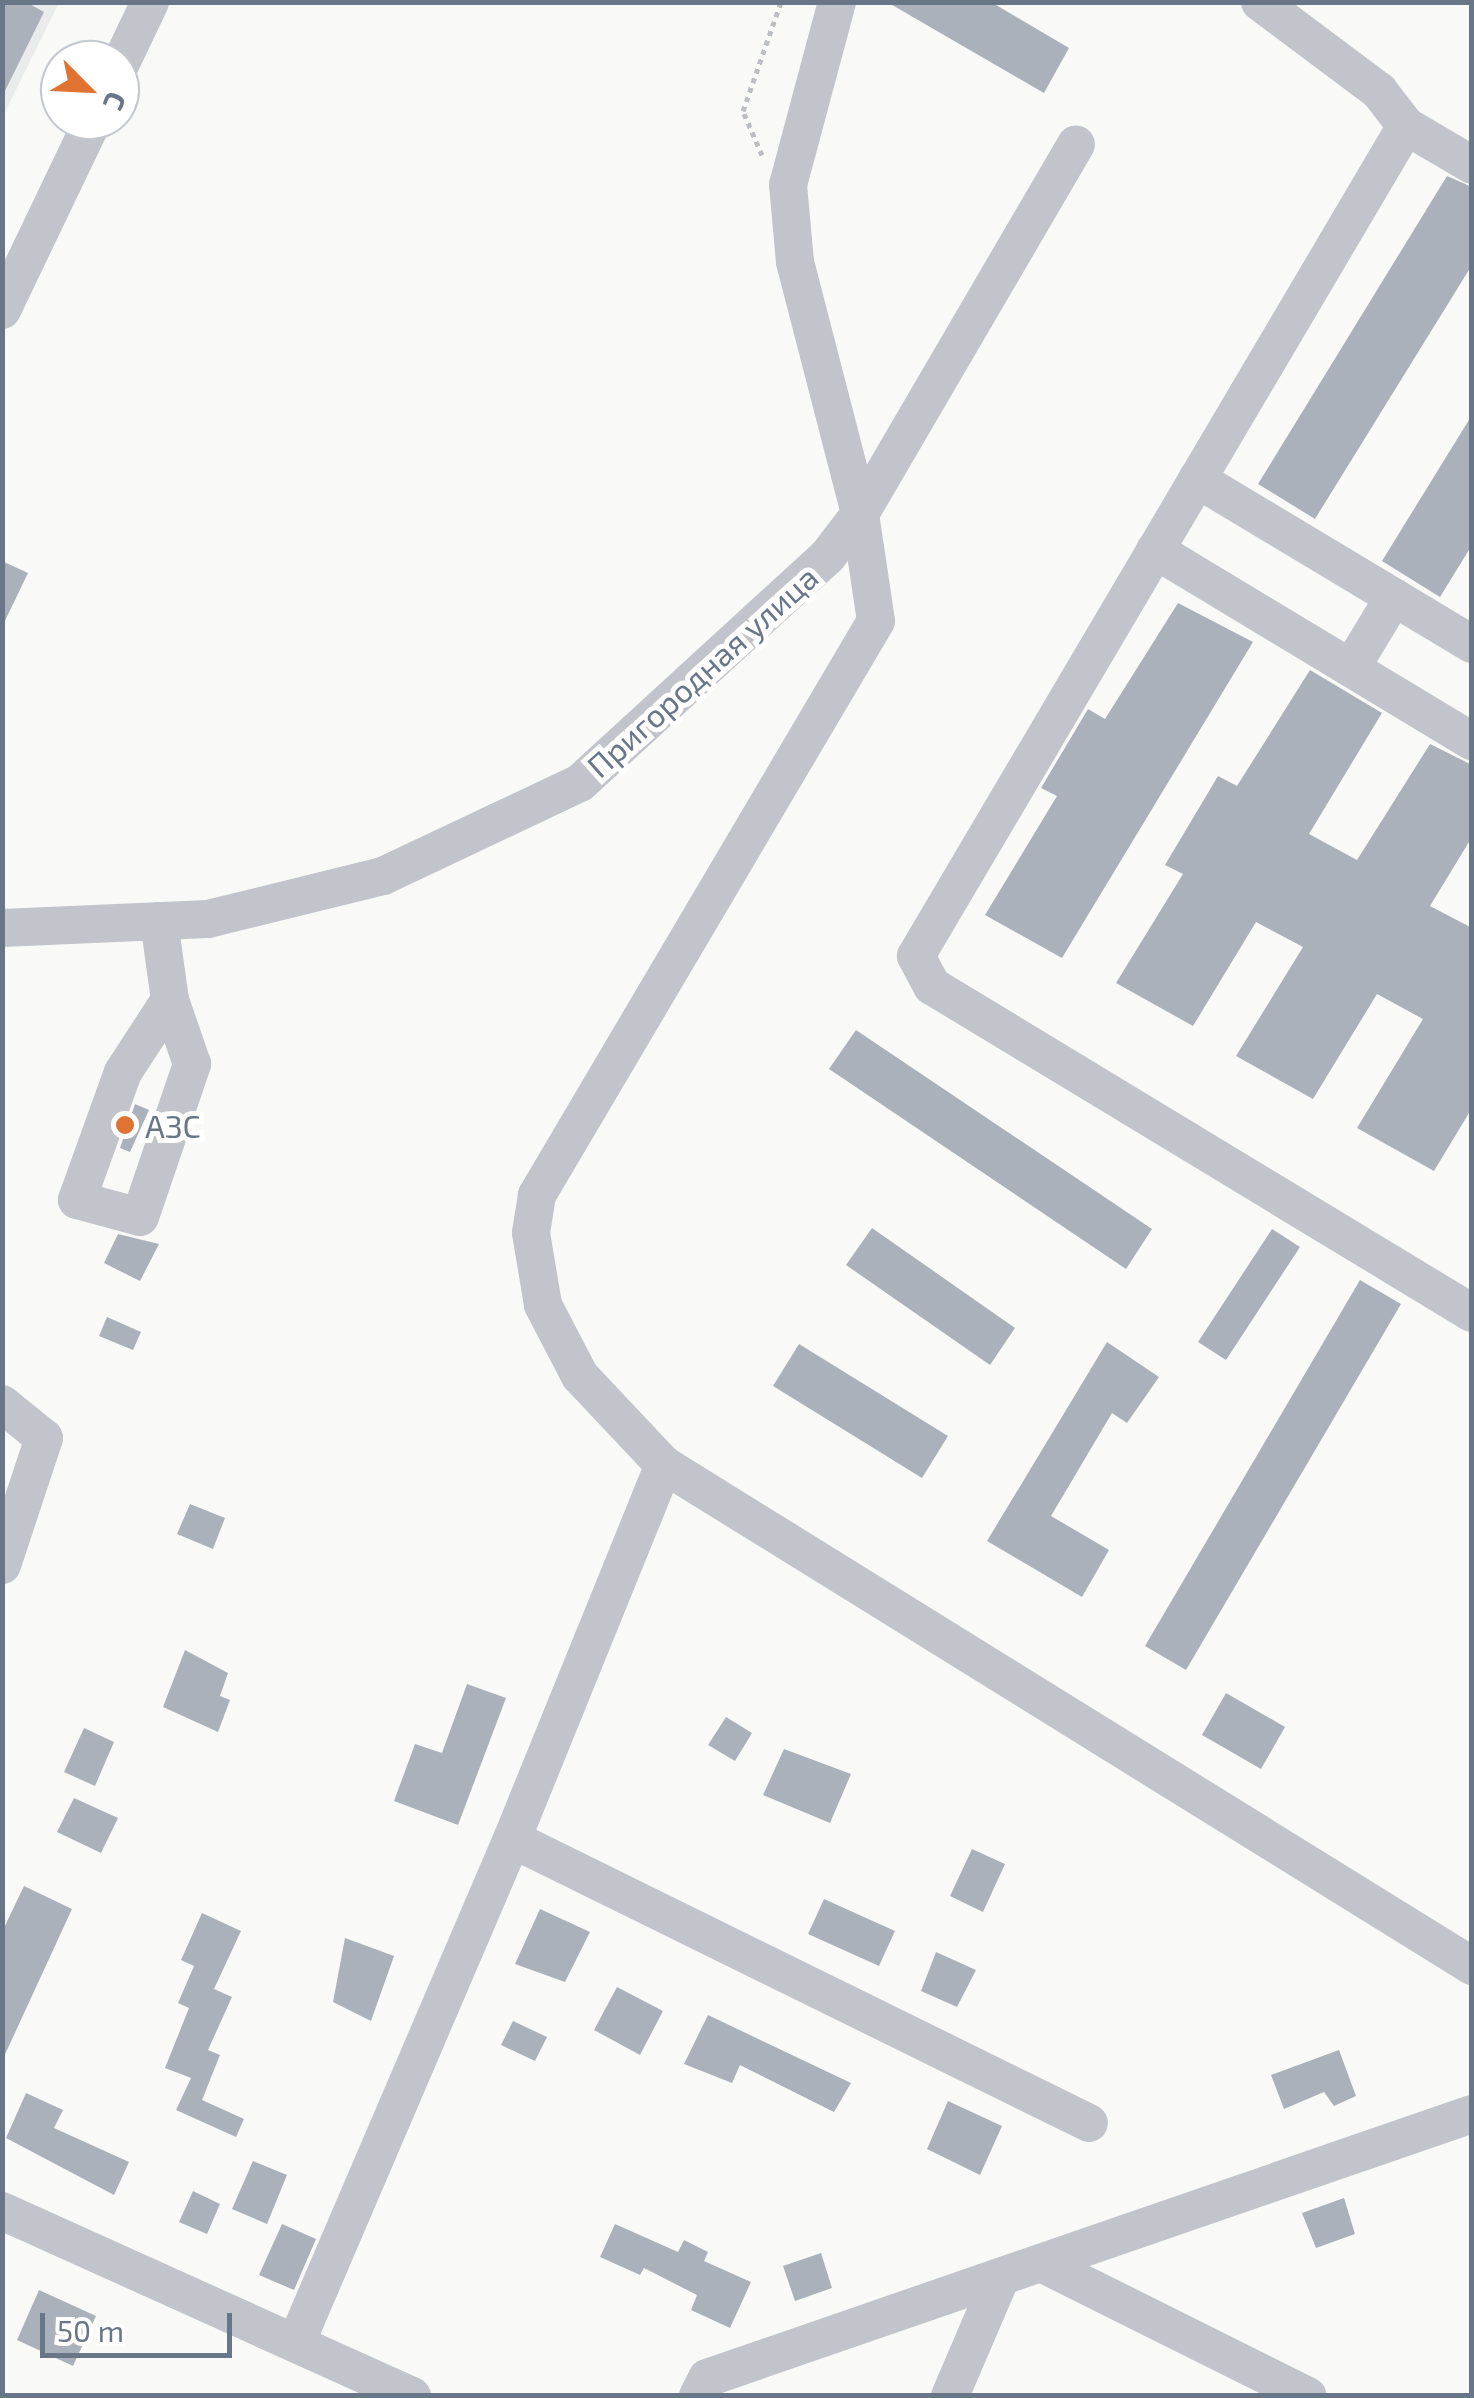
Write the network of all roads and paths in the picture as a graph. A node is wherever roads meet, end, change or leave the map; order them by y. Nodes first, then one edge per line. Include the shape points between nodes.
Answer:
1 (150, 2) edge
2 (781, 2) edge
3 (836, 2) edge
4 (1260, 2) edge
5 (132, 40) edge
6 (1406, 126) junction
7 (84, 140) edge
8 (1076, 145) dead end
9 (764, 159) dead end
10 (1472, 165) edge
11 (2, 310) edge
12 (1197, 479) junction
13 (860, 514) junction
14 (1155, 550) junction
15 (1394, 597) junction
16 (1472, 644) edge
17 (1351, 668) junction
18 (1472, 741) edge
19 (158, 921) junction
20 (2, 928) edge
21 (170, 1000) junction
22 (1472, 1314) edge
23 (8, 1407) edge
24 (664, 1465) junction
25 (2, 1565) edge
26 (512, 1839) junction
27 (1472, 1966) edge
28 (1472, 2114) edge
29 (1089, 2123) dead end
30 (2, 2211) edge
31 (1041, 2263) junction
32 (1001, 2277) junction
33 (296, 2343) junction
34 (412, 2396) edge
35 (698, 2396) edge
36 (950, 2396) edge
37 (1308, 2396) edge

1 - 5 street
2 - 9 path via 744,112
3 - 13 street via 788,185 794,262
4 - 6 street via 1379,91
6 - 10 street
6 - 12 street
7 - 11 street
8 - 13 street, Пригородная улица
12 - 14 street
12 - 15 street
13 - 19 street, Пригородная улица via 827,557 580,783 383,876 208,919
13 - 24 street via 876,621 536,1194 530,1233 542,1305 580,1376
14 - 17 street
14 - 22 street via 916,956 932,986
15 - 16 street
15 - 17 street
17 - 18 street
19 - 20 street, Пригородная улица
19 - 21 street
21 - 21 street via 123,1072 77,1200 140,1218 192,1064
23 - 25 street via 44,1438
24 - 26 street
24 - 27 street
26 - 29 street
26 - 33 street
28 - 31 street
30 - 33 street
31 - 32 street
31 - 37 street
32 - 35 street via 706,2378
32 - 36 street
33 - 34 street

